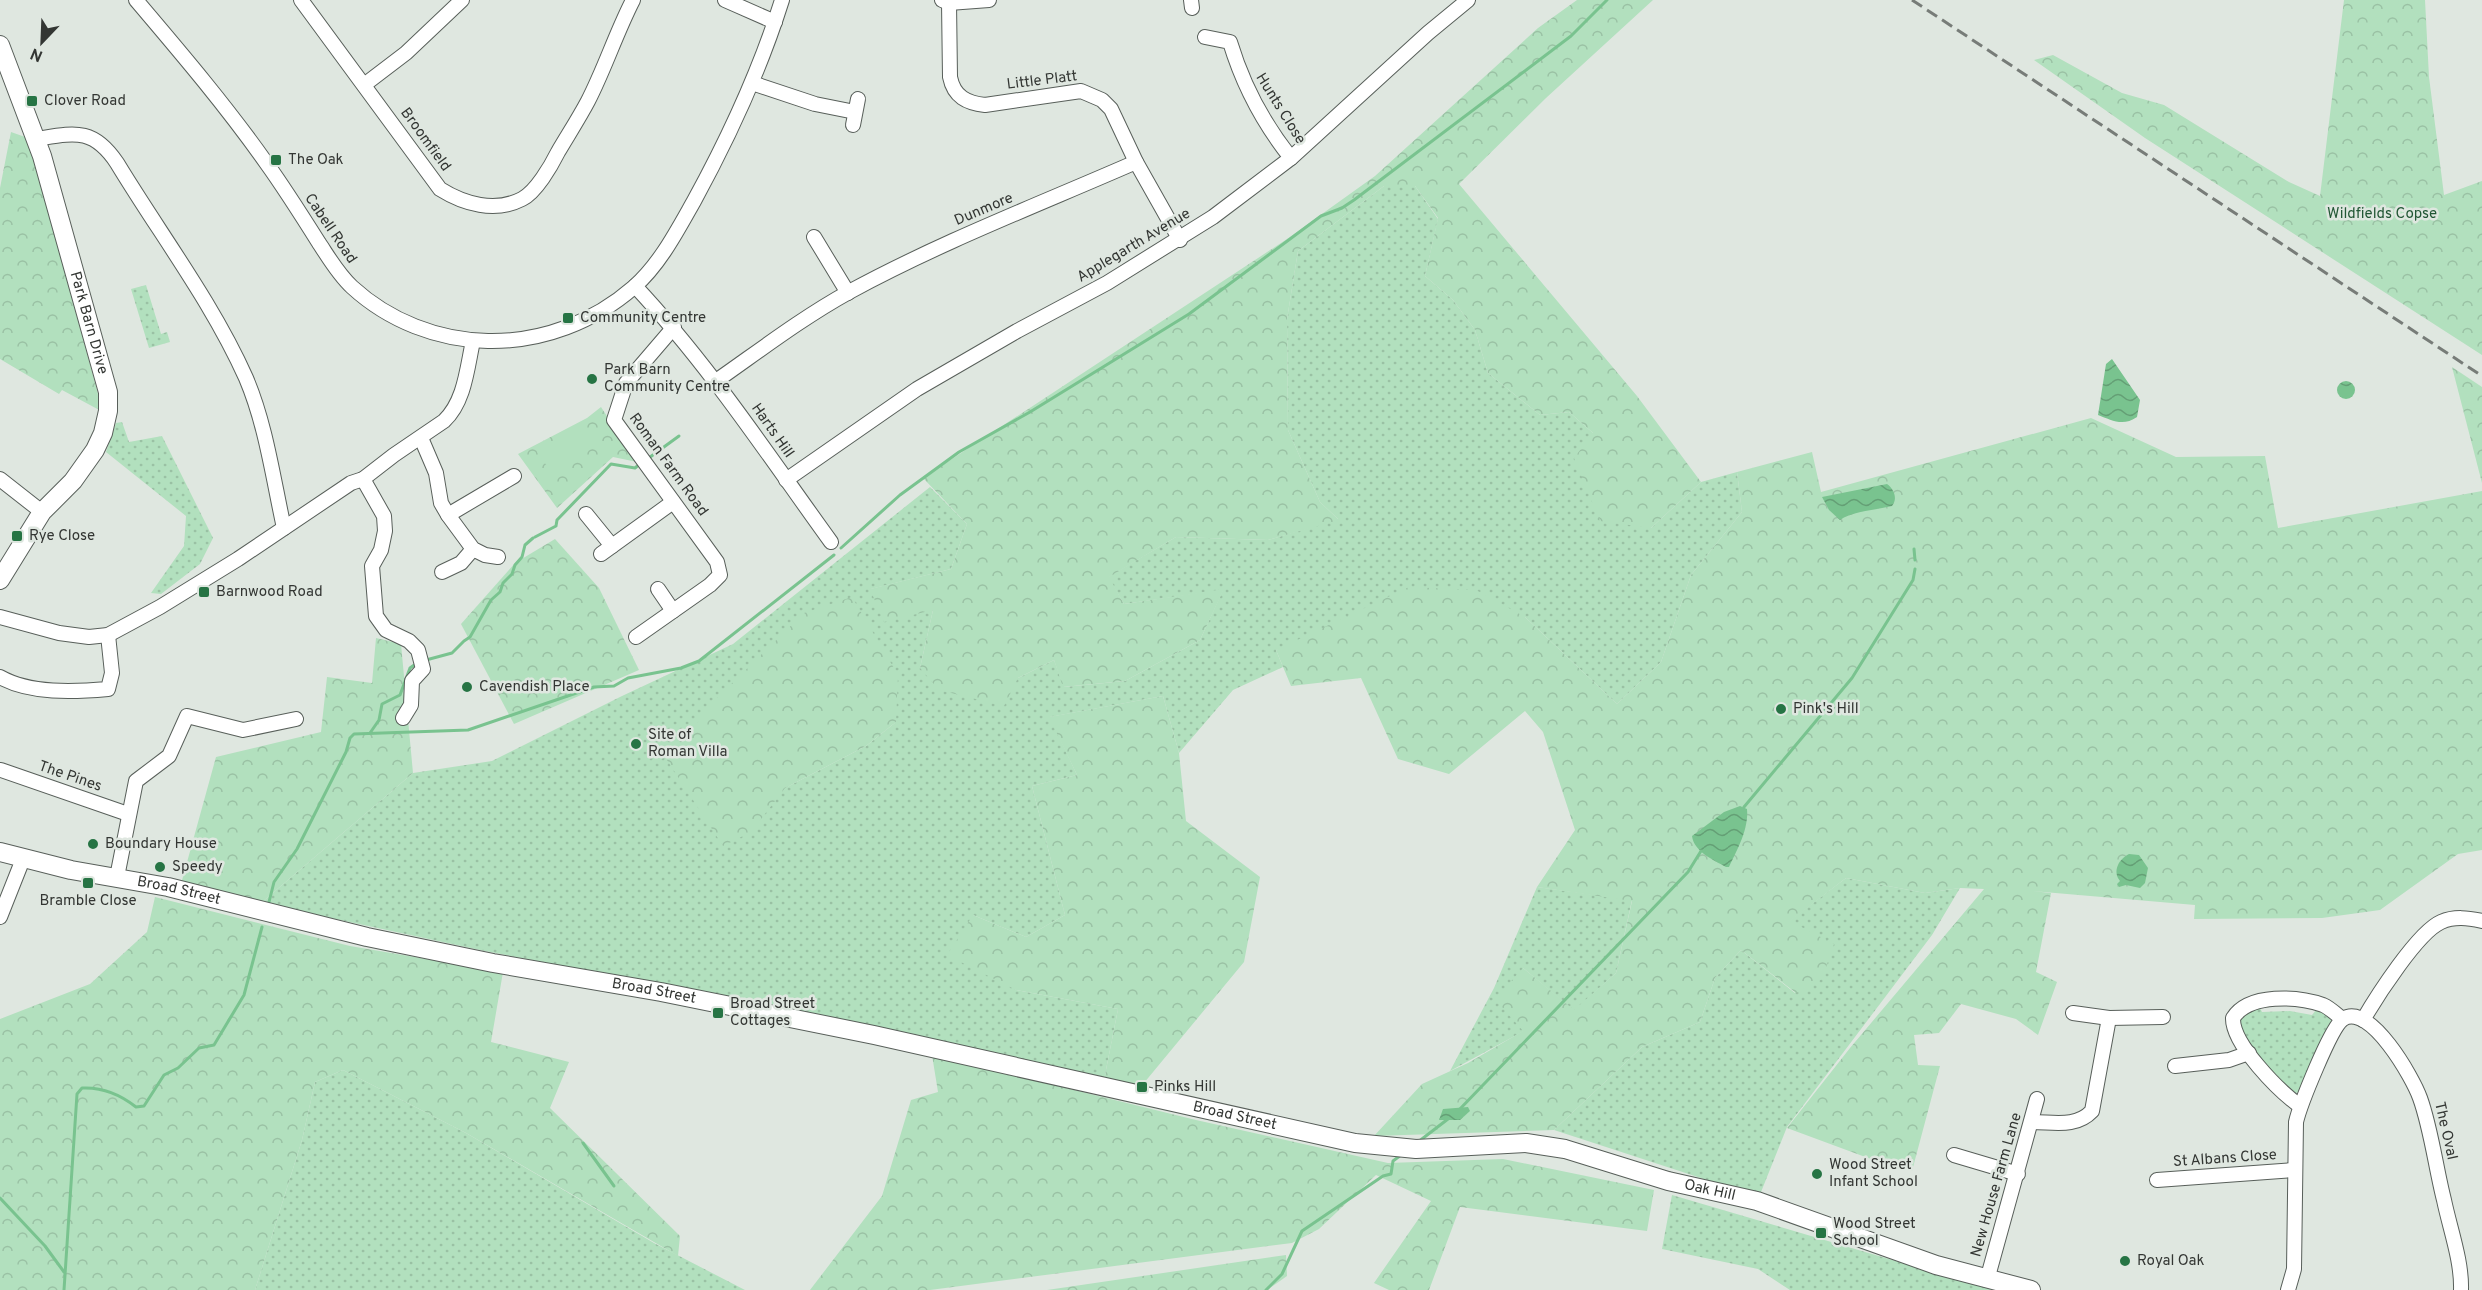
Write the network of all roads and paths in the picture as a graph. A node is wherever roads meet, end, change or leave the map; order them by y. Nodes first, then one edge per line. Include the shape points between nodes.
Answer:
1 (136, 0) edge
2 (302, 0) edge
3 (462, 0) edge
4 (633, 0) edge
5 (724, 0) edge
6 (782, 0) edge
7 (989, 0) edge
8 (1468, 0) edge
9 (946, 1) edge
10 (775, 22) junction
11 (1243, 34) dead end
12 (1205, 37) dead end
13 (1230, 42) junction
14 (0, 45) edge
15 (752, 83) junction
16 (364, 85) junction
17 (855, 112) dead end
18 (36, 139) junction
19 (1291, 158) junction
20 (1136, 162) junction
21 (812, 235) dead end
22 (1180, 240) junction
23 (635, 286) junction
24 (848, 293) junction
25 (674, 327) junction
26 (473, 341) junction
27 (716, 381) junction
28 (420, 438) junction
29 (514, 476) dead end
30 (0, 479) edge
31 (363, 479) junction
32 (786, 480) junction
33 (673, 502) junction
34 (42, 512) junction
35 (586, 514) dead end
36 (448, 515) junction
37 (284, 528) junction
38 (831, 542) dead end
39 (473, 549) junction
40 (498, 557) dead end
41 (442, 572) dead end
42 (0, 580) edge
43 (658, 589) dead end
44 (673, 610) junction
45 (0, 616) edge
46 (108, 635) junction
47 (636, 637) dead end
48 (0, 677) edge
49 (403, 718) dead end
50 (296, 719) dead end
51 (1, 770) edge
52 (128, 814) junction
53 (0, 852) edge
54 (23, 859) junction
55 (117, 877) junction
56 (0, 917) edge
57 (2482, 921) edge
58 (2073, 1013) dead end
59 (2163, 1017) dead end
60 (2109, 1018) junction
61 (2342, 1019) junction
62 (2363, 1020) junction
63 (2249, 1053) junction
64 (2175, 1066) dead end
65 (2037, 1099) dead end
66 (2300, 1106) junction
67 (2032, 1122) junction
68 (1378, 1146) joint
69 (1954, 1155) dead end
70 (2295, 1170) junction
71 (2018, 1174) junction
72 (2157, 1180) dead end
73 (1987, 1280) junction
74 (2031, 1290) edge
75 (2288, 1290) edge
76 (2461, 1290) edge

1 - 26 street, Cabell Road via 267,163 349,284 376,306 409,324
2 - 16 street, Broomfield
3 - 16 street via 406,53
4 - 16 street, Broomfield via 588,100 546,175 524,199 501,205 473,205 440,189
5 - 10 street
6 - 10 street, Cabell Road
7 - 9 street
8 - 19 street, Applegarth Avenue
9 - 20 street, Little Platt via 951,87 960,98 985,105 1082,91 1092,94 1111,109
10 - 15 street, Cabell Road
11 - 13 street
12 - 13 street
13 - 19 street, Hunts Close via 1240,76 1273,135
14 - 18 street, Park Barn Drive
15 - 17 street via 815,104
15 - 23 street, Cabell Road via 686,216
18 - 34 street, Park Barn Drive via 108,392 106,423 95,450 73,481
18 - 37 street via 89,135 109,150 208,306 246,378 261,422
19 - 22 street, Applegarth Avenue
20 - 22 street, Little Platt
20 - 24 street, Dunmore via 930,252
21 - 24 street
22 - 32 street, Applegarth Avenue via 917,389
23 - 25 street, Harts Hill
23 - 26 street, Cabell Road via 597,314 567,328 520,339
24 - 27 street, Dunmore
25 - 27 street, Harts Hill
25 - 33 street, Roman Farm Road via 626,383 614,420
26 - 28 street via 459,401 450,415
27 - 32 street, Harts Hill
28 - 31 street
28 - 36 street
29 - 36 street
30 - 34 street
31 - 37 street
31 - 49 street via 384,516 381,550 372,566 376,616 386,630 418,650 423,669 412,681 411,705
32 - 38 street, Harts Hill
33 - 35 street via 606,550
33 - 44 street, Roman Farm Road via 717,562 720,575
34 - 42 street, Park Barn Drive
36 - 39 street
37 - 46 street via 160,607
39 - 40 street
39 - 41 street via 460,563
43 - 44 street
44 - 47 street, Roman Farm Road
45 - 46 street via 59,633
46 - 48 street via 112,673 108,689 74,692 14,685
50 - 52 street via 243,730 187,716 169,756 136,781
51 - 52 street, The Pines
52 - 55 street
53 - 54 street, Broad Street
54 - 55 street, Broad Street
54 - 56 street
55 - 68 street, Broad Street via 367,937 874,1035
57 - 62 street via 2462,916 2440,922 2424,935
58 - 60 street
59 - 60 street
60 - 67 street via 2092,1111 2073,1123
61 - 62 street via 2352,1016
61 - 63 street via 2312,1002 2261,999 2236,1012 2233,1018 2235,1034
61 - 66 street
62 - 76 street, The Oval via 2387,1041 2421,1100
63 - 64 street via 2229,1060
63 - 66 street via 2283,1094
65 - 67 street, New House Farm Lane
66 - 70 street
67 - 71 street, New House Farm Lane
68 - 73 street, Oak Hill via 1526,1143 1565,1149 1668,1181 1757,1201
69 - 71 street
70 - 72 street, St Albans Close
70 - 75 street via 2294,1269
71 - 73 street, New House Farm Lane
73 - 74 street, Oak Hill

